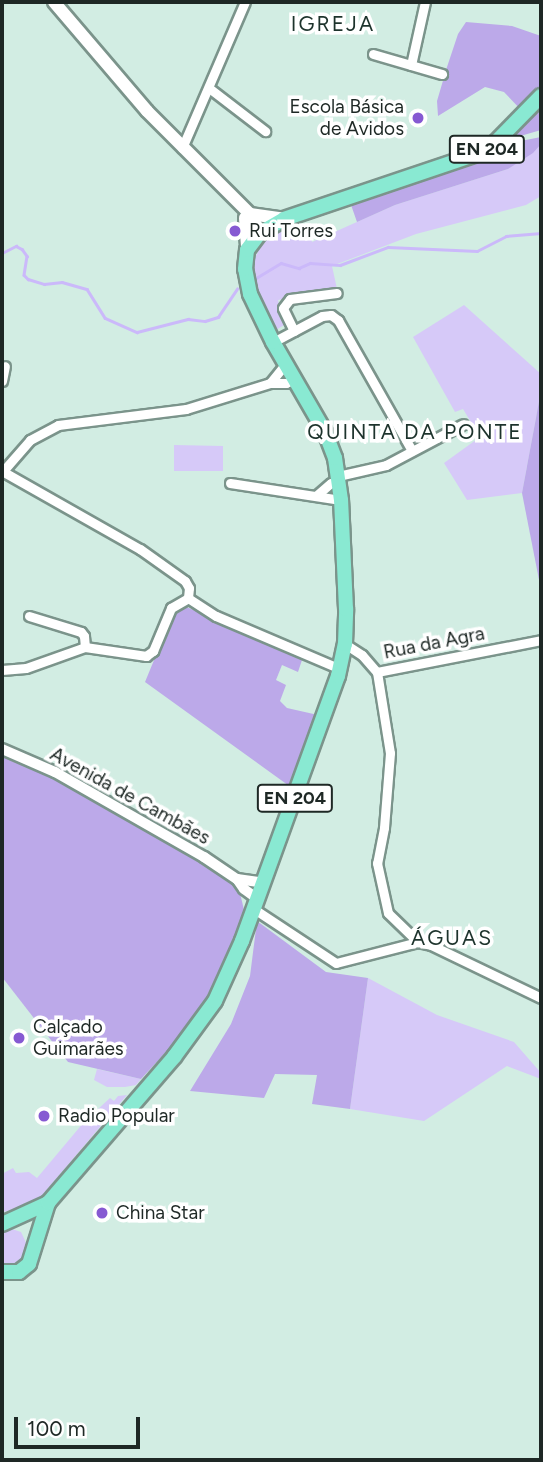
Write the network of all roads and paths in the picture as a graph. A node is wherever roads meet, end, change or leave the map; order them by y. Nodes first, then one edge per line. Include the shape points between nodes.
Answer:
1 (54, 2) edge
2 (245, 2) edge
3 (425, 2) edge
4 (373, 54) dead end
5 (411, 65) junction
6 (442, 74) dead end
7 (209, 88) junction
8 (541, 96) edge
9 (265, 131) dead end
10 (182, 148) junction
11 (247, 216) junction
12 (284, 219) junction
13 (260, 233) junction
14 (247, 250) junction
15 (337, 293) dead end
16 (294, 331) junction
17 (273, 342) junction
18 (286, 363) junction
19 (5, 366) dead end
20 (295, 379) junction
21 (2, 381) edge
22 (270, 383) junction
23 (463, 424) dead end
24 (412, 451) junction
25 (2, 471) edge
26 (339, 479) junction
27 (230, 483) dead end
28 (317, 495) junction
29 (341, 500) junction
30 (188, 598) junction
31 (29, 616) dead end
32 (541, 640) edge
33 (345, 644) junction
34 (85, 647) junction
35 (340, 669) junction
36 (2, 670) edge
37 (377, 672) junction
38 (2, 749) edge
39 (237, 880) junction
40 (264, 883) junction
41 (256, 904) junction
42 (418, 942) junction
43 (541, 998) edge
44 (48, 1203) junction
45 (4, 1223) edge
46 (34, 1242) junction
47 (3, 1274) edge

1 - 10 main road
2 - 7 street
3 - 5 street
4 - 5 street
5 - 6 street
7 - 9 street
7 - 10 street
8 - 12 main road, EN 204 via 480,153
10 - 11 main road
11 - 12 main road
11 - 13 main road
11 - 14 main road
12 - 13 main road, EN 204
13 - 14 main road, EN 204
14 - 17 main road, EN 204 via 250,294
15 - 16 street via 290,299 283,308
16 - 17 street
16 - 24 street via 322,316 338,320
17 - 18 main road, EN 204
18 - 20 main road, EN 204
18 - 22 street
19 - 21 street
20 - 22 street
20 - 26 main road, EN 204 via 332,448
22 - 25 street via 186,409 58,425 30,440
23 - 24 street
24 - 26 street
25 - 30 street via 140,549 185,581
26 - 28 street
26 - 29 main road, EN 204
27 - 28 street
28 - 29 street
29 - 33 main road, EN 204
30 - 34 street via 171,608 150,654
30 - 35 street via 216,616
31 - 34 street via 83,634
32 - 37 street, Rua da Agra
33 - 35 main road, EN 204
33 - 37 street, Rua da Agra
34 - 36 street via 26,668
35 - 40 main road, EN 204
37 - 42 street via 390,753 377,863 388,912
38 - 39 street, Avenida de Cambães via 55,772
39 - 40 street, Avenida de Cambães
39 - 41 street, Avenida de Cambães
40 - 41 main road, EN 204
41 - 42 street via 336,963
41 - 44 main road, EN 204 via 227,978 200,1024
42 - 43 street
44 - 45 main road
44 - 46 main road
45 - 46 main road via 26,1229
46 - 47 main road via 29,1264 19,1272

